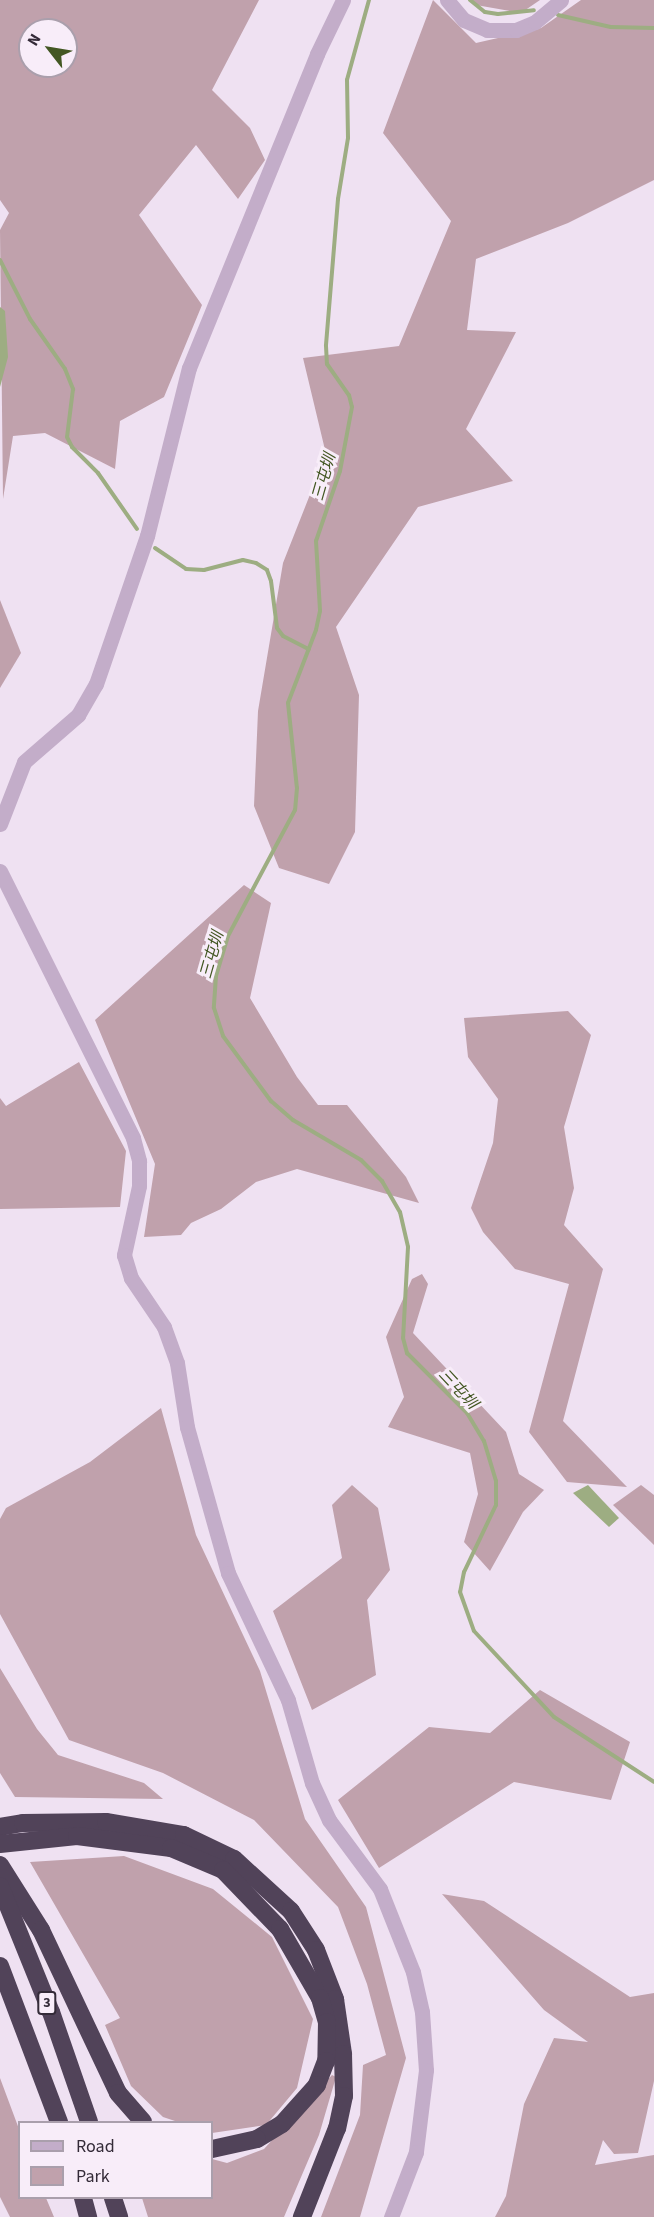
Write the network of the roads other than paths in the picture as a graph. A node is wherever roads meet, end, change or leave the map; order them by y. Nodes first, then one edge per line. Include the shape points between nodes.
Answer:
1 (343, 0) edge
2 (447, 0) edge
3 (561, 0) edge
4 (0, 824) edge
5 (0, 871) edge
6 (0, 1827) edge
7 (73, 1829) junction
8 (0, 1844) edge
9 (0, 1865) edge
10 (0, 1886) edge
11 (0, 1966) edge
12 (59, 2121) edge
13 (89, 2121) edge
14 (142, 2121) edge
15 (213, 2149) edge
16 (83, 2199) edge
17 (113, 2199) edge
18 (88, 2217) edge
19 (119, 2217) edge
20 (302, 2217) edge
21 (391, 2217) edge

1 - 4 street via 317,54 189,368 147,536 96,684 78,715 24,762
2 - 3 street via 464,20 488,30 516,30 535,21
5 - 21 street via 133,1138 139,1161 139,1186 124,1255 131,1278 164,1328 177,1363 187,1427 234,1591 280,1682 329,1820 380,1889 413,1972 422,2012 426,2070 416,2152
6 - 7 highway
7 - 8 highway
7 - 15 highway via 171,1848 224,1870 280,1929 320,1998 329,2038 317,2085 282,2124 257,2139
7 - 20 highway via 106,1822 184,1835 234,1859 271,1889 316,1950 335,1999 344,2096 322,2174
9 - 14 highway via 41,1930 118,2093
10 - 13 highway, 3
11 - 12 highway, 3
16 - 18 highway
17 - 19 highway

